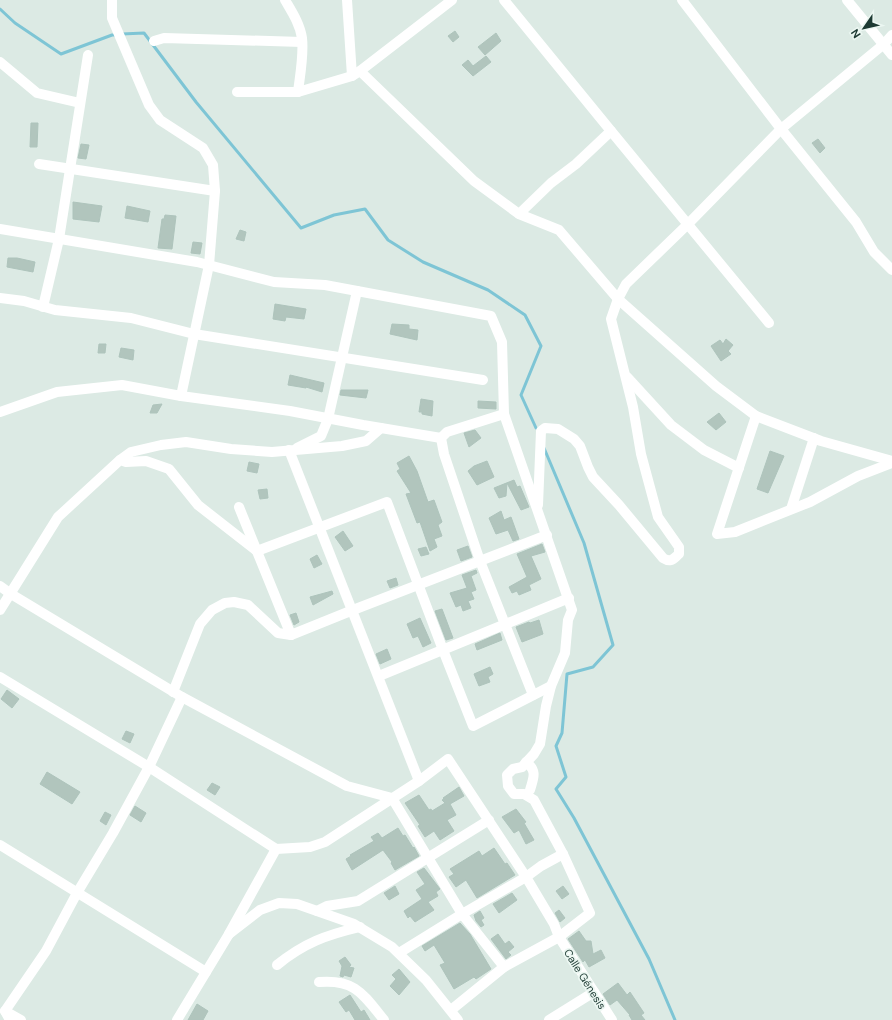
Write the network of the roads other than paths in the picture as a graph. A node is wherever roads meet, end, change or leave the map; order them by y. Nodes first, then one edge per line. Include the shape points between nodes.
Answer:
1 (112, 0) edge
2 (285, 0) edge
3 (347, 0) edge
4 (452, 0) edge
5 (504, 0) edge
6 (682, 0) edge
7 (847, 0) edge
8 (892, 35) edge
9 (154, 40) dead end
10 (302, 42) junction
11 (884, 44) junction
12 (88, 55) dead end
13 (892, 55) edge
14 (0, 62) edge
15 (356, 73) junction
16 (237, 92) dead end
17 (298, 92) junction
18 (80, 103) junction
19 (781, 129) junction
20 (611, 131) junction
21 (39, 164) dead end
22 (70, 168) junction
23 (215, 191) junction
24 (519, 214) junction
25 (688, 224) junction
26 (0, 229) edge
27 (59, 239) junction
28 (209, 265) junction
29 (892, 270) edge
30 (357, 291) junction
31 (0, 298) edge
32 (618, 299) junction
33 (43, 307) junction
34 (769, 323) dead end
35 (194, 334) junction
36 (342, 357) junction
37 (625, 376) junction
38 (483, 380) dead end
39 (181, 396) junction
40 (0, 412) edge
41 (504, 414) junction
42 (756, 416) junction
43 (328, 419) junction
44 (381, 428) junction
45 (441, 438) junction
46 (814, 438) junction
47 (291, 450) junction
48 (120, 460) junction
49 (892, 462) edge
50 (739, 468) junction
51 (239, 507) dead end
52 (791, 509) junction
53 (538, 511) junction
54 (320, 527) junction
55 (547, 535) junction
56 (256, 551) junction
57 (480, 561) junction
58 (418, 585) junction
59 (0, 586) edge
60 (11, 594) junction
61 (569, 598) junction
62 (0, 610) edge
63 (352, 610) junction
64 (505, 625) junction
65 (291, 635) junction
66 (443, 650) junction
67 (379, 676) junction
68 (0, 677) edge
69 (551, 686) junction
70 (178, 695) junction
71 (533, 695) junction
72 (526, 762) junction
73 (149, 767) junction
74 (419, 781) junction
75 (530, 790) dead end
76 (392, 798) junction
77 (489, 820) junction
78 (0, 845) edge
79 (276, 849) junction
80 (563, 854) junction
81 (429, 858) junction
82 (526, 877) junction
83 (77, 893) junction
84 (317, 911) junction
85 (462, 914) junction
86 (360, 927) junction
87 (229, 934) junction
88 (559, 937) junction
89 (399, 953) junction
90 (277, 966) dead end
91 (504, 967) junction
92 (206, 972) junction
93 (319, 982) dead end
94 (594, 992) junction
95 (451, 1010) junction
96 (5, 1013) edge
97 (21, 1020) edge
98 (177, 1020) edge
99 (384, 1020) edge
100 (458, 1020) edge
101 (548, 1020) edge
102 (612, 1020) edge

1 - 23 street via 112,18 149,105 160,120 203,148 213,165
2 - 10 street via 296,19
3 - 15 street
4 - 15 street
5 - 20 street
6 - 19 street
7 - 11 street
8 - 11 street
9 - 10 street via 164,38
10 - 17 street
11 - 13 street
11 - 19 street
12 - 18 street
14 - 18 street via 37,93
15 - 17 street
15 - 24 street via 474,181
16 - 17 street
18 - 22 street
19 - 25 street
19 - 29 street via 856,222 874,252
20 - 24 street
20 - 25 street
21 - 22 street
22 - 23 street
22 - 27 street
23 - 28 street
24 - 32 street via 559,230
25 - 32 street via 626,284
25 - 34 street
26 - 27 street
27 - 28 street
27 - 33 street
28 - 30 street via 274,282 325,285
28 - 35 street
30 - 36 street
30 - 41 street via 491,316 502,342
31 - 33 street
32 - 37 street via 611,319
32 - 42 street via 716,386
33 - 35 street via 131,318
35 - 36 street
35 - 39 street
36 - 38 street
36 - 43 street
37 - 50 street via 671,425 704,450
37 - 53 street via 654,505 658,518 679,547 679,554 672,561 663,558 593,477 580,446 558,429 545,428 540,431
39 - 40 street via 122,385 57,392
39 - 43 street via 290,411
41 - 45 street via 447,432
41 - 53 street
42 - 46 street
42 - 50 street
43 - 44 street
43 - 47 street via 321,436
44 - 45 street
44 - 47 street via 366,440 342,446
45 - 57 street
46 - 49 street
46 - 52 street
47 - 48 street via 272,452 231,449 186,442 131,452
47 - 54 street
48 - 56 street via 146,461 169,470 198,505
48 - 60 street via 58,517
49 - 52 street
50 - 52 street via 717,534 735,532
51 - 56 street
53 - 55 street
54 - 56 street
54 - 58 street via 387,502
54 - 63 street
55 - 57 street
55 - 61 street
56 - 65 street
57 - 58 street
57 - 64 street
58 - 63 street
58 - 66 street
59 - 60 street
60 - 62 street
60 - 70 street
61 - 64 street
61 - 69 street via 572,610 568,620 565,653
63 - 65 street
63 - 67 street
64 - 66 street
64 - 71 street
65 - 70 street via 278,633 248,605 225,603 212,610 200,624
66 - 67 street
66 - 71 street via 473,726
67 - 74 street
68 - 73 street
69 - 71 street
69 - 72 street via 540,744
70 - 73 street
70 - 76 street via 347,786
72 - 75 street via 532,766 534,774
72 - 80 street via 522,767 507,774 508,786 514,794 524,794 534,800
73 - 79 street
73 - 83 street
74 - 76 street
74 - 77 street, Calle Génesis via 448,759
76 - 79 street via 325,842 310,847
76 - 81 street
77 - 81 street
77 - 82 street, Calle Génesis
78 - 83 street
79 - 87 street
80 - 82 street
80 - 88 street via 590,913
81 - 84 street via 358,901 327,906
81 - 85 street
82 - 85 street
82 - 88 street, Calle Génesis
83 - 92 street
83 - 96 street via 46,952
84 - 86 street
84 - 87 street via 297,904 279,903 260,910
85 - 89 street
85 - 91 street
86 - 89 street
86 - 90 street via 311,942 293,952
87 - 92 street
88 - 91 street
88 - 94 street, Calle Génesis
89 - 95 street
91 - 95 street
92 - 98 street
93 - 99 street via 348,984 362,993
94 - 101 street
94 - 102 street, Calle Génesis
95 - 100 street
96 - 97 street

